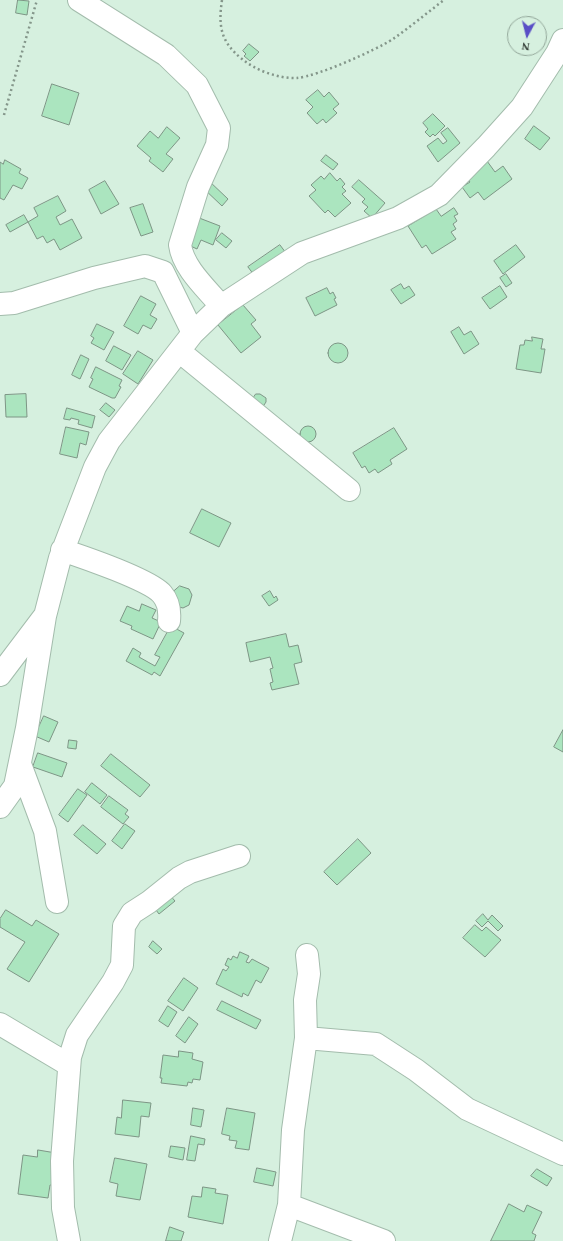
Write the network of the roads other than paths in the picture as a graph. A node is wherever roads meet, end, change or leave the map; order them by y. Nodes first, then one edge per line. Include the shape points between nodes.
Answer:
1 (79, 0) edge
2 (563, 40) edge
3 (0, 304) edge
4 (222, 306) junction
5 (193, 333) junction
6 (179, 351) junction
7 (349, 490) dead end
8 (62, 550) junction
9 (45, 616) junction
10 (169, 621) dead end
11 (0, 675) edge
12 (20, 764) junction
13 (0, 807) edge
14 (239, 856) dead end
15 (57, 902) dead end
16 (307, 955) dead end
17 (0, 1024) edge
18 (306, 1038) junction
19 (69, 1065) junction
20 (563, 1154) edge
21 (289, 1205) junction
22 (69, 1241) edge
23 (280, 1241) edge
24 (384, 1241) edge

1 - 4 street via 166,55 197,85 213,113 219,128 217,145 198,188 180,245 187,264
2 - 4 street via 522,107 439,195 398,218 302,253
3 - 5 street via 145,266 163,272
4 - 5 street
5 - 6 street
6 - 7 street
6 - 8 street via 109,441 95,467
8 - 9 street
8 - 10 street via 152,587 165,598
9 - 11 street
9 - 12 street
12 - 13 street via 15,786
12 - 15 street via 45,831
14 - 19 street via 185,875 127,919 124,926 122,965 77,1035
16 - 18 street via 309,974 304,1000
17 - 19 street
18 - 20 street via 376,1044 416,1070 467,1109
18 - 21 street via 293,1130
19 - 22 street via 62,1161 63,1208
21 - 23 street
21 - 24 street

